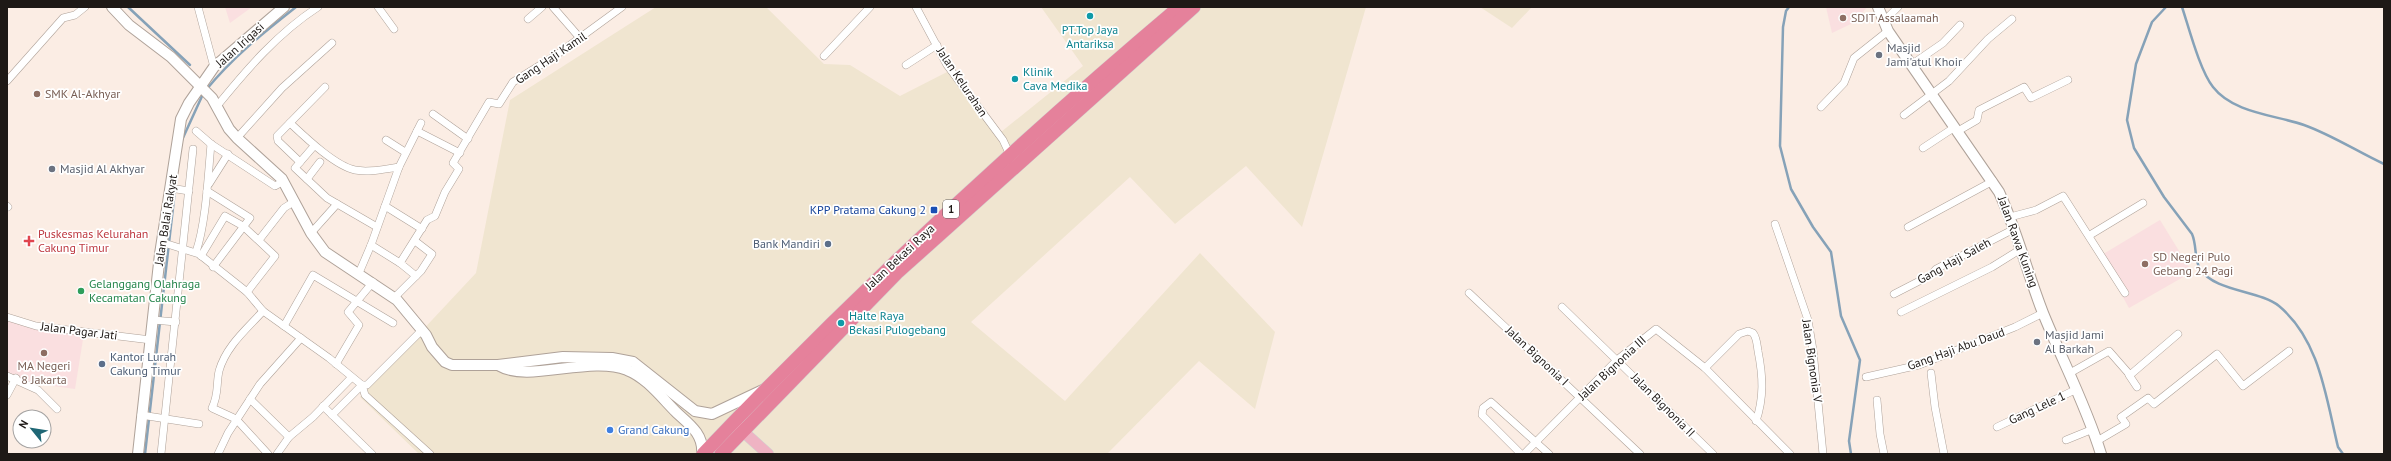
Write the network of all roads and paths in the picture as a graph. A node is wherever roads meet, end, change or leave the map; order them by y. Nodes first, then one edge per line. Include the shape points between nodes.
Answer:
1 (85, 7) edge
2 (112, 7) edge
3 (198, 7) edge
4 (284, 7) edge
5 (318, 7) edge
6 (553, 7) edge
7 (622, 7) edge
8 (870, 7) edge
9 (916, 7) edge
10 (1179, 7) edge
11 (1194, 7) edge
12 (1878, 7) edge
13 (1898, 7) edge
14 (380, 8) edge
15 (540, 8) edge
16 (528, 19) dead end
17 (2012, 19) dead end
18 (1960, 26) dead end
19 (1885, 27) junction
20 (394, 29) dead end
21 (580, 38) junction
22 (332, 43) dead end
23 (937, 45) junction
24 (824, 56) dead end
25 (906, 65) dead end
26 (1911, 66) junction
27 (214, 67) junction
28 (2068, 80) dead end
29 (7, 81) edge
30 (201, 87) junction
31 (325, 87) dead end
32 (1931, 96) junction
33 (215, 102) junction
34 (1821, 108) dead end
35 (433, 114) dead end
36 (1904, 115) dead end
37 (290, 123) junction
38 (421, 123) dead end
39 (1956, 129) junction
40 (417, 130) junction
41 (196, 131) dead end
42 (237, 138) junction
43 (468, 139) junction
44 (386, 140) dead end
45 (211, 144) junction
46 (314, 146) junction
47 (1923, 148) dead end
48 (193, 149) dead end
49 (405, 152) junction
50 (460, 153) junction
51 (228, 154) junction
52 (1010, 155) junction
53 (300, 162) junction
54 (320, 162) dead end
55 (399, 167) junction
56 (307, 179) junction
57 (284, 181) junction
58 (1993, 181) junction
59 (172, 189) junction
60 (207, 189) junction
61 (187, 191) junction
62 (295, 201) junction
63 (2143, 203) dead end
64 (337, 204) junction
65 (385, 206) junction
66 (2010, 217) junction
67 (1775, 224) dead end
68 (243, 226) junction
69 (377, 227) junction
70 (1908, 227) dead end
71 (422, 229) junction
72 (2014, 229) junction
73 (311, 233) junction
74 (2090, 236) junction
75 (259, 240) junction
76 (415, 241) junction
77 (164, 243) junction
78 (371, 246) junction
79 (180, 247) junction
80 (2021, 249) junction
81 (199, 254) junction
82 (400, 263) junction
83 (213, 267) junction
84 (893, 269) junction
85 (358, 274) junction
86 (416, 276) junction
87 (373, 282) junction
88 (247, 292) junction
89 (1469, 293) dead end
90 (2125, 293) dead end
91 (1894, 294) dead end
92 (394, 298) junction
93 (358, 301) junction
94 (1562, 307) dead end
95 (263, 311) junction
96 (1901, 312) dead end
97 (2043, 313) junction
98 (7, 317) edge
99 (155, 320) junction
100 (174, 322) junction
101 (393, 323) dead end
102 (284, 326) junction
103 (422, 330) junction
104 (2178, 334) dead end
105 (301, 338) junction
106 (151, 340) junction
107 (2289, 351) dead end
108 (1618, 360) junction
109 (336, 364) junction
110 (631, 366) junction
111 (1705, 368) junction
112 (1931, 373) dead end
113 (2070, 373) junction
114 (2129, 375) junction
115 (7, 376) edge
116 (1866, 377) dead end
117 (16, 378) junction
118 (351, 378) junction
119 (362, 386) junction
120 (2138, 387) dead end
121 (765, 389) junction
122 (2077, 389) junction
123 (7, 395) edge
124 (1580, 397) junction
125 (250, 399) junction
126 (1877, 400) dead end
127 (323, 406) junction
128 (57, 409) dead end
129 (145, 415) junction
130 (332, 415) junction
131 (164, 418) junction
132 (236, 419) junction
133 (1756, 422) junction
134 (199, 424) dead end
135 (738, 427) junction
136 (1997, 427) dead end
137 (2093, 429) junction
138 (289, 437) junction
139 (2066, 440) dead end
140 (2097, 441) junction
141 (1537, 442) junction
142 (426, 452) edge
143 (138, 454) edge
144 (161, 454) edge
145 (218, 454) edge
146 (268, 454) edge
147 (277, 454) edge
148 (372, 454) edge
149 (702, 454) edge
150 (721, 454) edge
151 (768, 454) edge
152 (1522, 454) edge
153 (1549, 454) edge
154 (1640, 454) edge
155 (1713, 454) edge
156 (1790, 454) edge
157 (1823, 454) edge
158 (1884, 454) edge
159 (1944, 454) edge
160 (2101, 454) edge

1 - 29 street via 75,15 63,18
2 - 30 street via 129,25 171,57
3 - 27 street
4 - 27 street, Jalan Irigasi
5 - 33 street via 250,64
6 - 21 street
7 - 21 street, Gang Haji Kamil
8 - 24 street
9 - 23 street, Jalan Kelurahan
10 - 52 highway, Jalan Bekasi Raya / 1
11 - 84 highway, Jalan Bekasi Raya / 1
12 - 19 street, Jalan Rawa Kuning
13 - 19 street
14 - 20 street
15 - 16 street
17 - 32 street via 1996,31 1949,81
18 - 26 street via 1943,43
19 - 26 street, Jalan Rawa Kuning
19 - 34 street via 1854,58 1844,83
21 - 43 street, Gang Haji Kamil via 513,82 499,104 489,102
22 - 42 street via 277,93
23 - 25 street
23 - 52 street, Jalan Kelurahan via 947,65 1003,140
26 - 32 street, Jalan Rawa Kuning
27 - 30 street, Jalan Irigasi
28 - 39 street via 2031,98 2024,87 1986,106 1978,111 1977,120
30 - 33 street
30 - 59 street, Jalan Balai Rakyat via 181,119
31 - 37 street
32 - 36 street
32 - 39 street, Jalan Rawa Kuning
33 - 42 street via 229,129
35 - 43 street
37 - 46 street
37 - 53 street via 276,139
38 - 40 street
39 - 47 street
39 - 58 street, Jalan Rawa Kuning
40 - 49 street
40 - 50 street
41 - 45 street
42 - 57 street
43 - 50 street, Gang Haji Kamil
44 - 49 street
45 - 51 street
45 - 60 street
46 - 53 street
46 - 55 street via 354,170
48 - 61 street
49 - 55 street
50 - 71 street, Gang Haji Kamil via 453,164 459,168 435,216 429,218
51 - 57 street via 275,186
51 - 60 street
52 - 84 highway, Jalan Bekasi Raya / 1
53 - 56 street via 295,168
54 - 56 street
55 - 65 street
56 - 64 street via 324,196
57 - 62 street
58 - 66 street, Jalan Rawa Kuning
58 - 70 street
59 - 61 street
59 - 77 street, Jalan Balai Rakyat
60 - 68 street via 249,217
60 - 81 street
61 - 79 street
62 - 73 street
62 - 75 street via 284,208
63 - 74 street
64 - 69 street
64 - 73 street
65 - 69 street
65 - 71 street
66 - 72 street, Jalan Rawa Kuning
66 - 74 street via 2036,210 2062,195
67 - 157 street, Jalan Bignonia V via 1808,320
68 - 75 street
68 - 81 street via 225,216
68 - 83 street
69 - 78 street
71 - 76 street, Gang Haji Kamil
72 - 80 street, Jalan Rawa Kuning
72 - 91 street, Gang Haji Saleh
73 - 85 street via 330,256
74 - 90 street
75 - 88 street via 274,252 275,258
76 - 82 street, Gang Haji Kamil
76 - 86 street via 432,254
77 - 79 street
77 - 99 street, Jalan Balai Rakyat
78 - 82 street
78 - 85 street
79 - 81 street
79 - 100 street
80 - 96 street via 1992,267
80 - 97 street, Jalan Rawa Kuning
81 - 83 street
82 - 86 street
83 - 88 street
84 - 121 highway, Jalan Bekasi Raya / 1
84 - 135 highway, Jalan Bekasi Raya / 1
85 - 87 street
86 - 92 street
87 - 92 street
87 - 93 street
88 - 95 street
89 - 124 street, Jalan Bignonia I
92 - 103 street
93 - 101 street
93 - 102 street via 313,275
93 - 109 street via 348,312 359,325
94 - 108 street, Jalan Bignonia II
95 - 102 street
95 - 132 street via 231,347 219,372 218,392 212,408
97 - 113 street, Jalan Rawa Kuning
97 - 116 street, Gang Haji Abu Daud via 1925,363
98 - 106 street, Jalan Pagar Jati via 36,326
99 - 100 street
99 - 106 street, Jalan Balai Rakyat
100 - 131 street
102 - 105 street
103 - 110 street via 440,358 448,364 498,365 522,372 585,366
103 - 119 street via 367,385
104 - 114 street
105 - 109 street
105 - 125 street
106 - 129 street, Jalan Balai Rakyat
107 - 140 street via 2243,386 2217,354 2154,404 2148,398 2121,417 2126,424
108 - 111 street, Jalan Bignonia III via 1656,329
108 - 124 street, Jalan Bignonia III
108 - 155 street, Jalan Bignonia II
109 - 118 street
110 - 121 street via 694,411 704,414 712,414
110 - 149 street via 697,432
111 - 133 street, Jalan Bignonia III
111 - 133 street via 1739,334 1748,331 1753,333 1763,384
112 - 159 street via 1934,407
113 - 114 street via 2109,351
113 - 122 street, Jalan Rawa Kuning
114 - 120 street
115 - 117 street
117 - 123 street
117 - 128 street via 38,390
118 - 119 street
118 - 127 street
119 - 130 street
119 - 142 street via 365,395
121 - 135 highway, Jalan Bekasi Raya / 1
122 - 136 street, Gang Lele 1
122 - 137 street, Jalan Rawa Kuning
124 - 141 street, Jalan Bignonia III
124 - 154 street, Jalan Bignonia I
125 - 132 street
125 - 138 street
126 - 158 street
127 - 130 street
127 - 138 street
129 - 131 street
129 - 143 street, Jalan Balai Rakyat
130 - 148 street
131 - 134 street
131 - 144 street
132 - 145 street
132 - 146 street
133 - 156 street, Jalan Bignonia III
135 - 149 highway, Jalan Bekasi Raya / 1
135 - 150 highway, Jalan Bekasi Raya / 1
135 - 151 main road
137 - 139 street
137 - 140 street, Jalan Rawa Kuning
138 - 147 street
140 - 160 street, Jalan Rawa Kuning
141 - 152 street, Jalan Bignonia III
141 - 152 street via 1494,402 1482,408 1482,415
141 - 153 street

